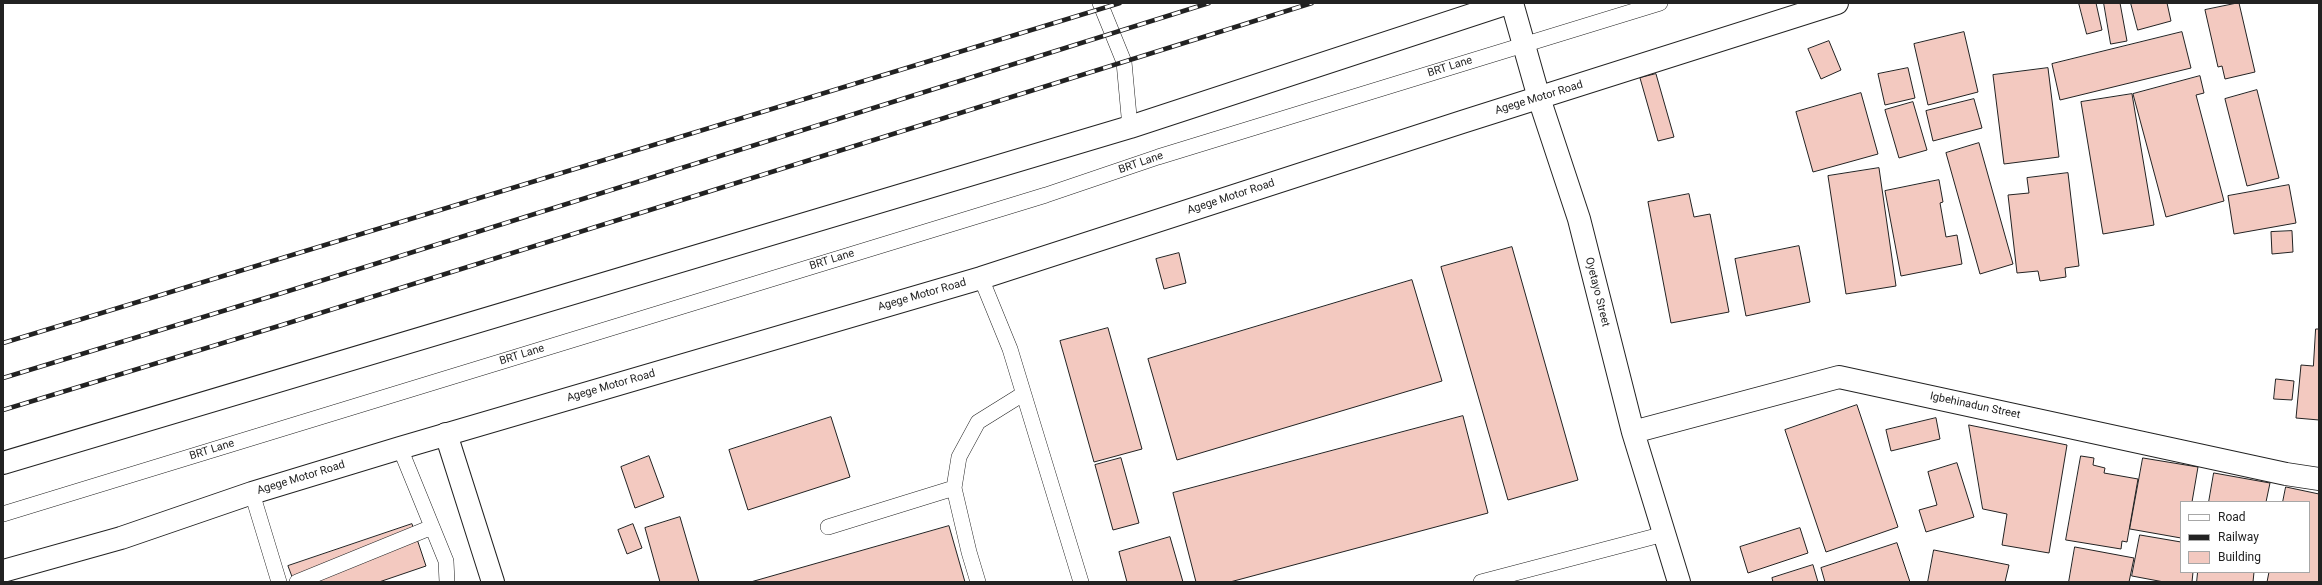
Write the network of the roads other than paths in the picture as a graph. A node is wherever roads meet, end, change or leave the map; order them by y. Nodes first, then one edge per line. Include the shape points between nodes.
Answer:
1 (1100, 3) edge
2 (1508, 3) edge
3 (1512, 3) edge
4 (1660, 3) edge
5 (1837, 3) edge
6 (1524, 44) junction
7 (1539, 98) junction
8 (1130, 127) junction
9 (980, 278) junction
10 (1023, 394) junction
11 (1633, 432) junction
12 (446, 434) junction
13 (400, 448) junction
14 (3, 463) edge
15 (2319, 479) edge
16 (954, 488) junction
17 (252, 493) junction
18 (3, 514) edge
19 (432, 527) junction
20 (828, 527) dead end
21 (1664, 534) junction
22 (3, 571) edge
23 (279, 582) edge
24 (297, 582) edge
25 (447, 582) edge
26 (492, 582) edge
27 (978, 582) edge
28 (1081, 582) edge
29 (1481, 582) edge
30 (1679, 582) edge

1 - 8 lane via 1124,62
2 - 8 main road
3 - 6 main road, Oyetayo Street
4 - 6 lane, BRT Lane
5 - 7 main road, Agege Motor Road
6 - 7 main road, Oyetayo Street
6 - 18 lane, BRT Lane via 1158,157 1046,195
7 - 9 main road, Agege Motor Road
7 - 11 main road, Oyetayo Street via 1579,219
8 - 14 main road
9 - 10 lane via 1010,349
9 - 12 main road, Agege Motor Road
10 - 16 lane via 978,422 959,457
10 - 28 lane
11 - 15 main road, Igbehinadun Street via 1840,377
11 - 21 main road, Oyetayo Street
12 - 13 main road, Agege Motor Road
12 - 26 main road
13 - 17 main road, Agege Motor Road
13 - 19 lane
16 - 20 lane
16 - 27 lane
17 - 22 main road, Agege Motor Road via 121,538
17 - 23 lane
19 - 24 lane
19 - 25 lane via 446,561
21 - 29 lane
21 - 30 main road, Oyetayo Street

